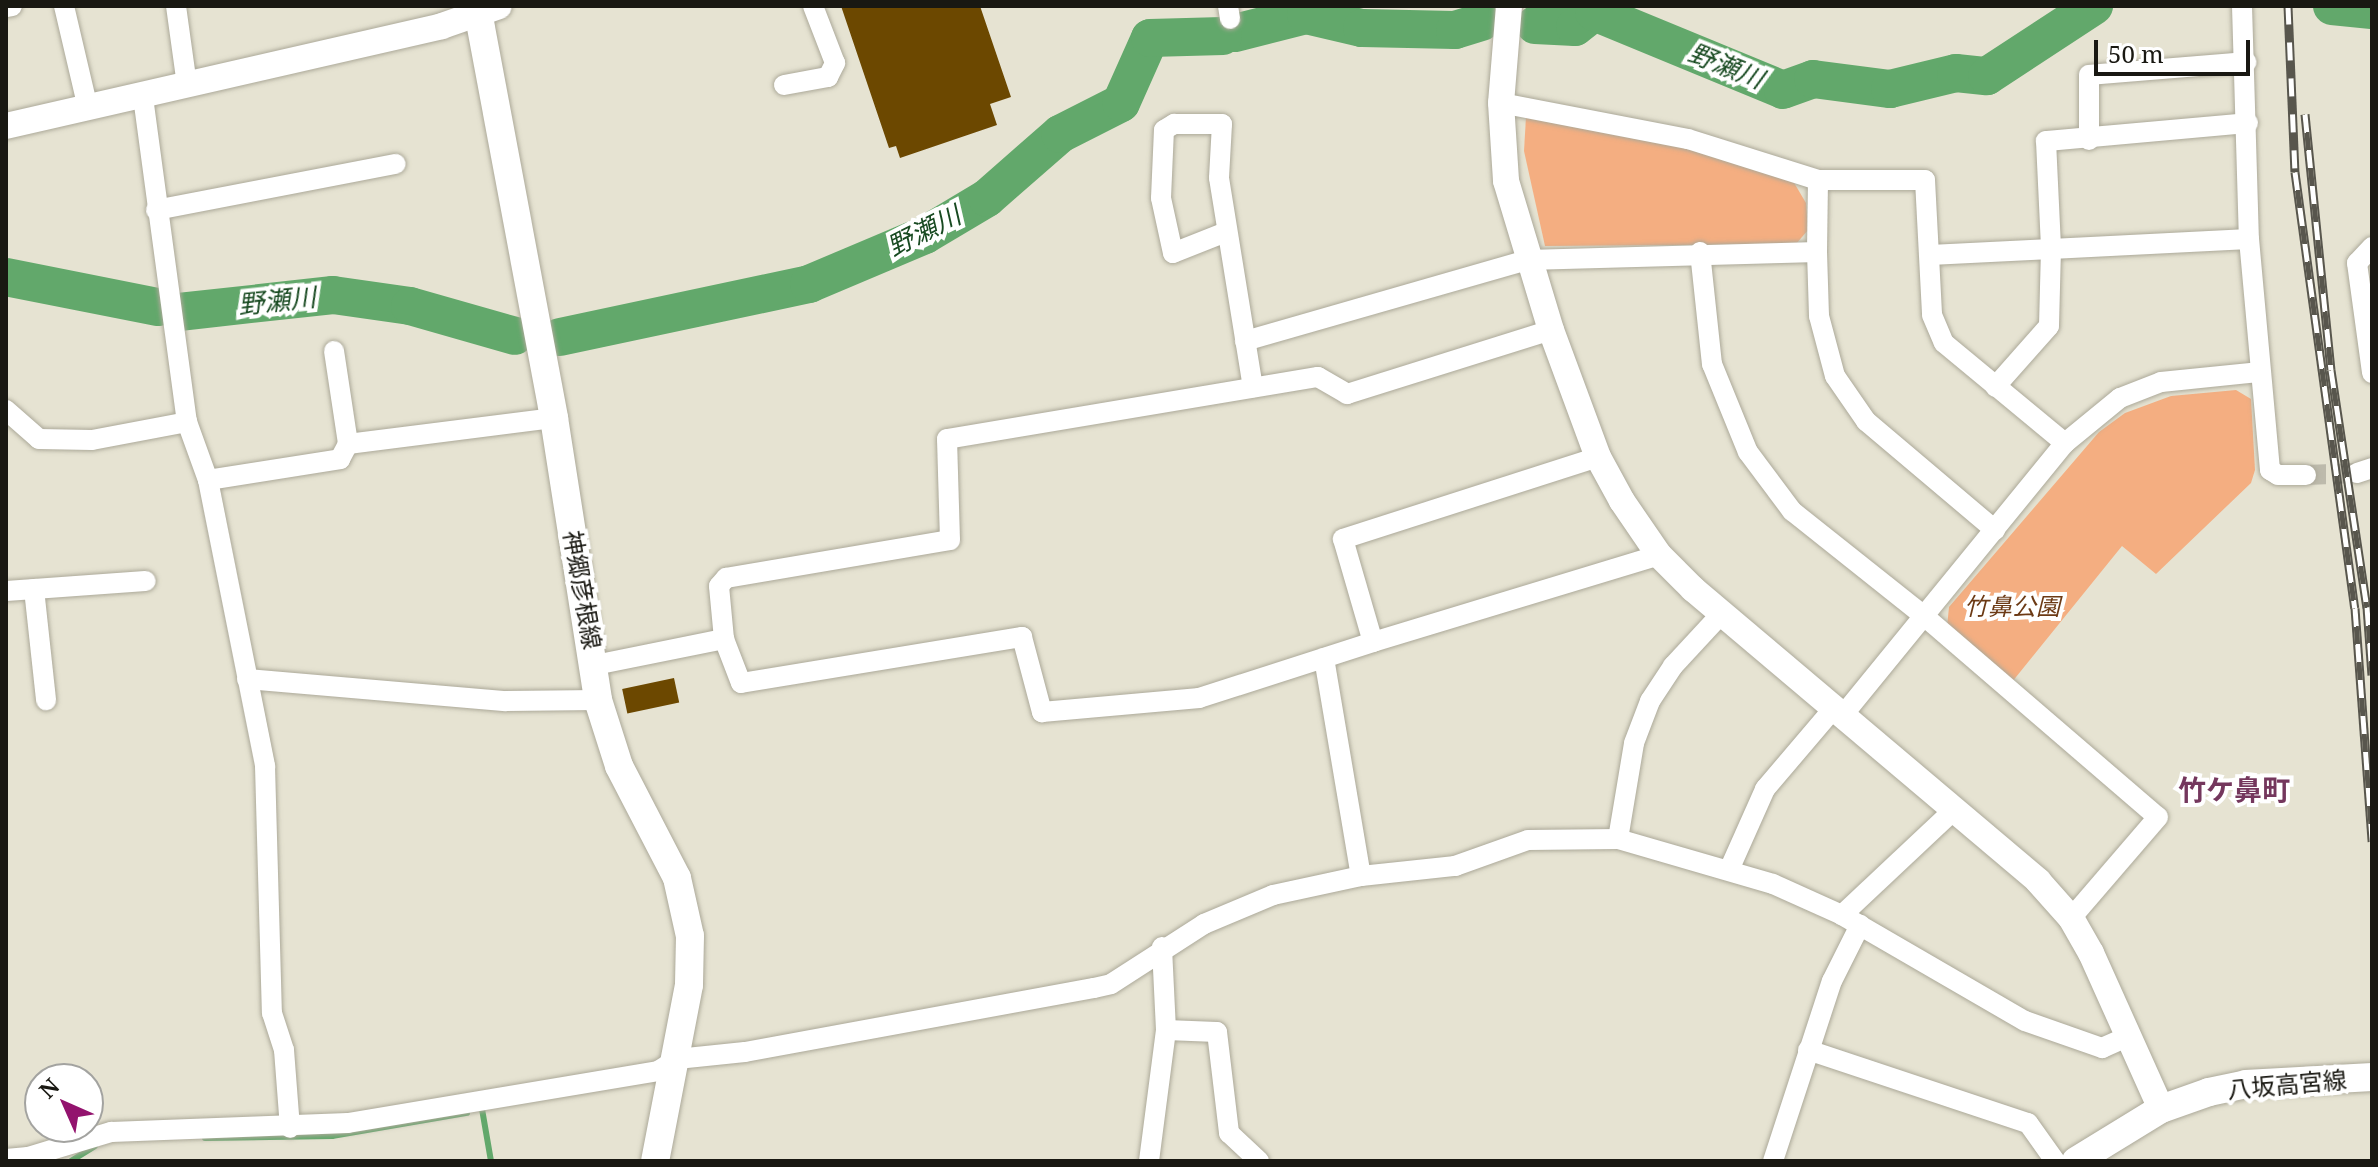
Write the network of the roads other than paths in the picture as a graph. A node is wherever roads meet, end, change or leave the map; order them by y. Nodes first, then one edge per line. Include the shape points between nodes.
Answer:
1 (12, 6) edge
2 (64, 6) edge
3 (176, 6) edge
4 (813, 6) edge
5 (1509, 6) edge
6 (2242, 6) edge
7 (6, 7) edge
8 (485, 9) edge
9 (2246, 62) junction
10 (187, 85) junction
11 (784, 85) dead end
12 (143, 97) junction
13 (1501, 103) junction
14 (88, 108) junction
15 (2248, 123) junction
16 (6, 126) edge
17 (2089, 140) junction
18 (396, 164) dead end
19 (1818, 180) junction
20 (156, 210) junction
21 (1226, 232) junction
22 (2249, 239) junction
23 (2372, 247) edge
24 (2051, 249) junction
25 (1700, 252) junction
26 (1817, 252) junction
27 (1930, 255) junction
28 (1528, 260) junction
29 (1551, 330) junction
30 (1245, 341) junction
31 (334, 351) dead end
32 (2260, 372) junction
33 (2372, 373) edge
34 (1253, 387) junction
35 (1995, 387) junction
36 (6, 410) edge
37 (554, 418) junction
38 (187, 422) junction
39 (2065, 443) junction
40 (348, 444) junction
41 (1598, 457) junction
42 (2306, 475) tunnel mouth
43 (208, 480) junction
44 (1995, 530) junction
45 (1659, 555) junction
46 (146, 581) dead end
47 (34, 589) junction
48 (6, 591) edge
49 (1722, 613) junction
50 (1924, 616) junction
51 (724, 639) junction
52 (1373, 642) junction
53 (1324, 658) junction
54 (595, 665) junction
55 (247, 679) junction
56 (46, 700) dead end
57 (598, 700) junction
58 (1838, 712) junction
59 (1956, 808) junction
60 (1618, 839) junction
61 (1729, 870) junction
62 (1361, 876) junction
63 (1842, 915) junction
64 (2071, 918) junction
65 (1860, 925) junction
66 (1162, 947) junction
67 (1166, 1030) junction
68 (2129, 1036) junction
69 (1808, 1050) junction
70 (677, 1059) junction
71 (2372, 1077) edge
72 (2161, 1109) junction
73 (290, 1128) junction
74 (6, 1159) edge
75 (655, 1161) edge
76 (1149, 1161) edge
77 (1259, 1161) edge
78 (1773, 1161) edge
79 (2055, 1161) edge
80 (2076, 1161) edge

1 - 7 street
2 - 14 street
3 - 10 street
4 - 11 street via 835,63 828,77
5 - 13 street
6 - 9 street
8 - 10 street
8 - 37 main road, 神郷彦根線
9 - 15 street
9 - 17 street via 2089,75
10 - 12 street
12 - 14 street
12 - 20 street
13 - 19 street via 1688,139
13 - 28 street via 1506,181
14 - 16 street
15 - 17 street
15 - 22 street
17 - 24 street via 2046,141
18 - 20 street
19 - 26 street
19 - 27 street via 1925,180
20 - 38 street
21 - 21 street via 1173,253 1161,198 1164,130 1174,124 1222,124 1219,178
21 - 30 street
22 - 24 street
22 - 32 street
23 - 33 street via 2357,263
24 - 27 street
24 - 35 street via 2049,326
25 - 26 street
25 - 28 street
25 - 50 street via 1712,364 1748,452 1792,511
26 - 44 street via 1819,316 1835,376 1866,421
27 - 35 street via 1932,315 1944,343
28 - 29 street
28 - 30 street
29 - 34 street via 1347,394 1318,377
29 - 41 street
30 - 34 street
31 - 40 street
32 - 39 street via 2161,382 2120,398
32 - 42 street via 2270,470
34 - 51 street via 947,439 950,540 726,578 719,586
35 - 39 street
36 - 38 street via 39,439 92,440
37 - 40 street
37 - 54 main road, 神郷彦根線
38 - 43 street
39 - 44 street
40 - 43 street via 340,459
41 - 45 street
41 - 52 street via 1343,539
43 - 55 street
44 - 50 street
45 - 49 street
45 - 52 street
46 - 47 street
47 - 48 street
47 - 56 street
49 - 58 street
49 - 60 street via 1673,666 1650,701 1634,743
50 - 58 street
50 - 64 street via 2158,817
51 - 53 street via 741,683 1022,637 1042,712 1199,698
51 - 54 street
52 - 53 street
53 - 62 street
54 - 57 main road, 神郷彦根線
55 - 57 street via 506,701
55 - 73 street via 265,766 272,1013 284,1050
57 - 70 main road, 神郷彦根線 via 619,766 677,878 690,936 689,985
58 - 59 street
58 - 61 street via 1765,789
59 - 63 street
59 - 64 street
60 - 61 street
60 - 62 street via 1528,840 1455,866
61 - 63 street
62 - 66 street via 1273,895
63 - 65 street
64 - 68 street
65 - 68 street via 2025,1021 2102,1048
65 - 69 street via 1832,981
66 - 67 street
66 - 70 street via 1102,986 745,1052
67 - 76 street
67 - 77 street via 1217,1032 1229,1133
68 - 72 street
69 - 78 street
69 - 79 street via 2028,1123
70 - 73 street via 658,1071
70 - 75 main road, 神郷彦根線
71 - 72 main road, 八坂高宮線 via 2246,1084
72 - 80 main road, 八坂高宮線
73 - 74 street via 111,1132

